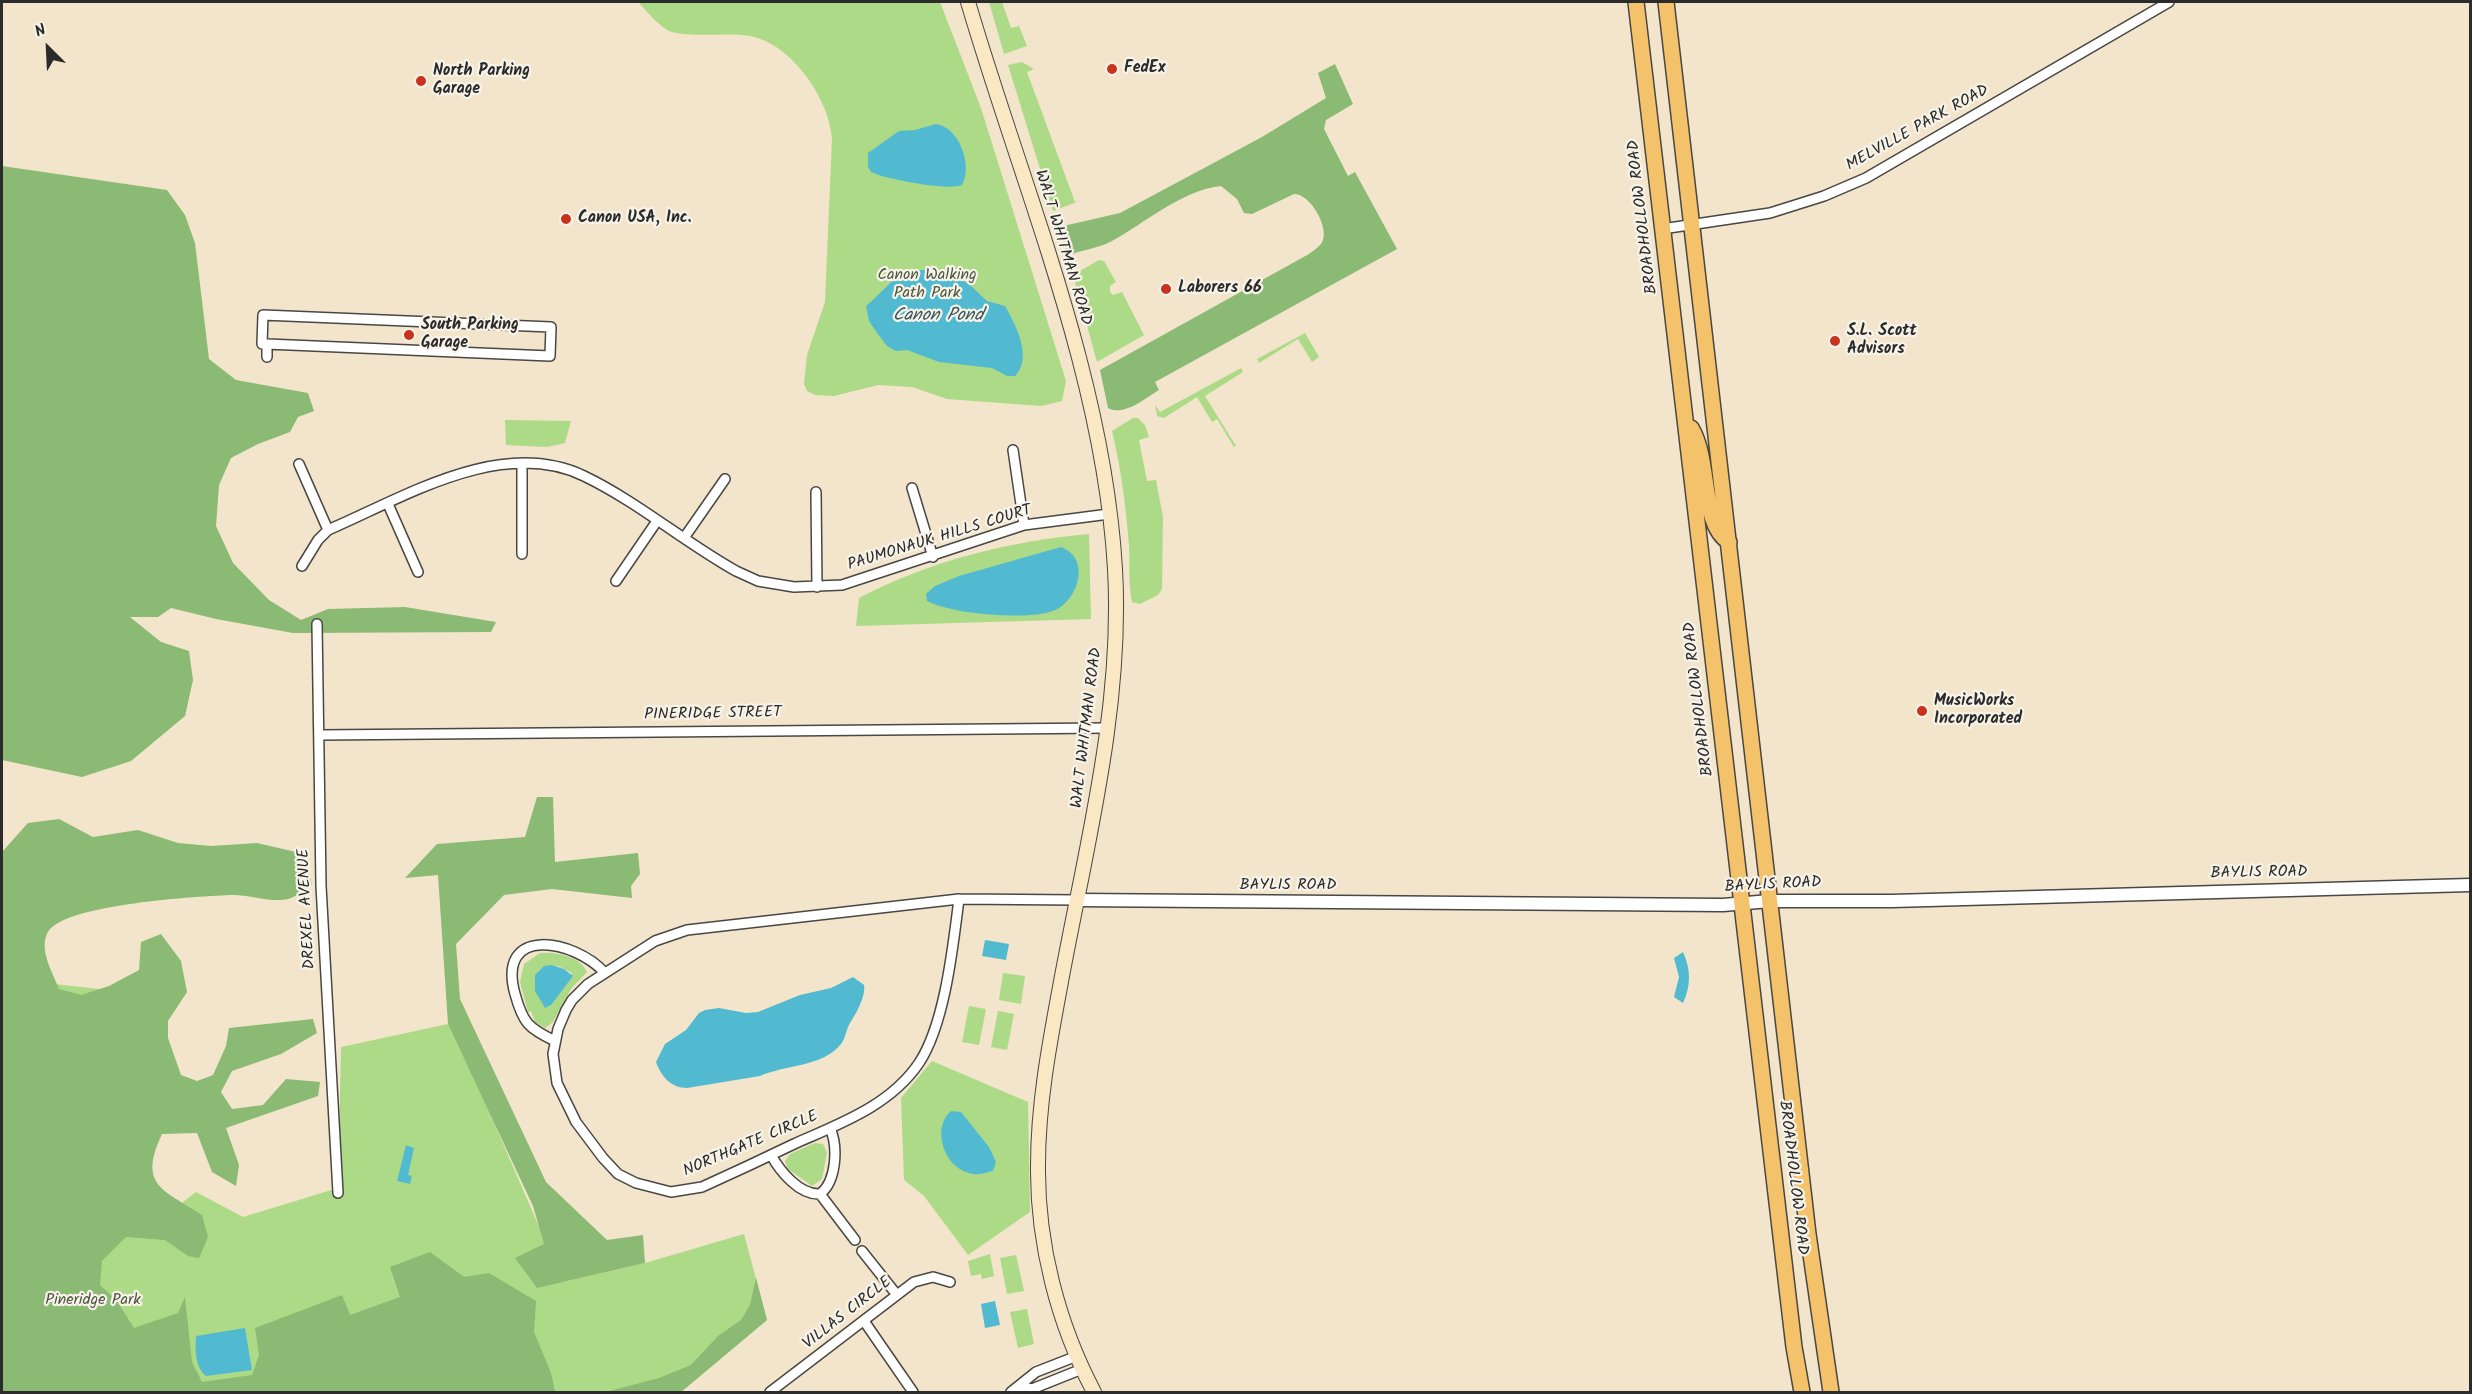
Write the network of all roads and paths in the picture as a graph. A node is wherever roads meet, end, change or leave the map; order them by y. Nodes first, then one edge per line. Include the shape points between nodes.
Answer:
1 (968, 2) edge
2 (1636, 2) edge
3 (1666, 2) edge
4 (2169, 2) edge
5 (1692, 225) junction
6 (1662, 229) junction
7 (267, 344) junction
8 (267, 357) dead end
9 (1688, 423) junction
10 (1013, 450) dead end
11 (299, 464) dead end
12 (522, 464) junction
13 (725, 479) dead end
14 (912, 488) dead end
15 (816, 492) dead end
16 (388, 504) junction
17 (1109, 514) junction
18 (657, 521) junction
19 (1024, 525) junction
20 (328, 530) junction
21 (684, 538) junction
22 (1729, 543) junction
23 (522, 554) dead end
24 (933, 556) junction
25 (302, 566) dead end
26 (418, 572) dead end
27 (616, 581) dead end
28 (818, 587) junction
29 (317, 624) dead end
30 (1107, 728) junction
31 (320, 735) junction
32 (2470, 885) edge
33 (959, 899) junction
34 (1077, 900) junction
35 (1770, 901) junction
36 (1742, 904) junction
37 (605, 973) junction
38 (555, 1041) junction
39 (830, 1128) junction
40 (771, 1155) junction
41 (338, 1193) dead end
42 (820, 1194) junction
43 (855, 1240) dead end
44 (862, 1251) dead end
45 (950, 1282) dead end
46 (897, 1295) junction
47 (864, 1321) junction
48 (1079, 1362) junction
49 (1015, 1389) edge
50 (770, 1392) edge
51 (913, 1392) edge
52 (1094, 1392) edge
53 (1802, 1392) edge
54 (1831, 1392) edge

1 - 17 main road, WALT WHITMAN ROAD via 1063,306 1094,423
2 - 6 main road, BROADHOLLOW ROAD
3 - 5 main road, BROADHOLLOW ROAD
4 - 5 street, MELVILLE PARK ROAD via 1866,178 1789,208
5 - 6 street, MELVILLE PARK ROAD
5 - 22 main road, BROADHOLLOW ROAD
6 - 9 main road, BROADHOLLOW ROAD
7 - 7 street via 550,356 551,327 263,315 262,344
7 - 8 street
9 - 22 main road via 1704,460 1714,526
9 - 36 main road, BROADHOLLOW ROAD
10 - 19 street
11 - 20 street
12 - 16 street, PAUMONAUK HILLS COURT via 468,470
12 - 18 street, PAUMONAUK HILLS COURT via 581,475
12 - 23 street
13 - 21 street
14 - 24 street
15 - 28 street
16 - 20 street, PAUMONAUK HILLS COURT
16 - 26 street
17 - 19 street, PAUMONAUK HILLS COURT
17 - 30 main road, WALT WHITMAN ROAD via 1115,571 1115,645
18 - 21 street, PAUMONAUK HILLS COURT
18 - 27 street
19 - 24 street, PAUMONAUK HILLS COURT
20 - 25 street, PAUMONAUK HILLS COURT
21 - 28 street, PAUMONAUK HILLS COURT via 736,571 758,580
22 - 35 main road, BROADHOLLOW ROAD
24 - 28 street, PAUMONAUK HILLS COURT via 842,585
29 - 31 street, DREXEL AVENUE
30 - 31 street, PINERIDGE STREET
30 - 34 main road, WALT WHITMAN ROAD
31 - 41 street, DREXEL AVENUE via 321,886
32 - 35 street, BAYLIS ROAD
33 - 34 street, NORTHGATE CIRCLE
33 - 37 street, NORTHGATE CIRCLE via 687,930 655,941
33 - 39 street, NORTHGATE CIRCLE via 937,1022 919,1063 895,1091 876,1105
34 - 36 street, BAYLIS ROAD
34 - 48 main road, WALT WHITMAN ROAD via 1040,1101 1037,1167 1051,1275
35 - 36 street, BAYLIS ROAD
35 - 54 main road, BROADHOLLOW ROAD via 1808,1234
36 - 53 main road, BROADHOLLOW ROAD
37 - 38 street, NORTHGATE CIRCLE via 572,1000
37 - 38 street via 579,953 558,945 533,945 520,952 511,975 524,1021 532,1030
38 - 40 street, NORTHGATE CIRCLE via 557,1083 576,1122 618,1174 653,1189 686,1191
39 - 40 street, NORTHGATE CIRCLE
39 - 42 street via 835,1156 830,1182
40 - 42 street via 795,1184 808,1193
42 - 43 street
44 - 46 street
45 - 46 street, VILLAS CIRCLE via 933,1277 914,1282
46 - 47 street, VILLAS CIRCLE
47 - 50 street, VILLAS CIRCLE
47 - 51 street
48 - 49 street via 1036,1372
48 - 49 street via 1032,1389
48 - 52 main road, WALT WHITMAN ROAD

